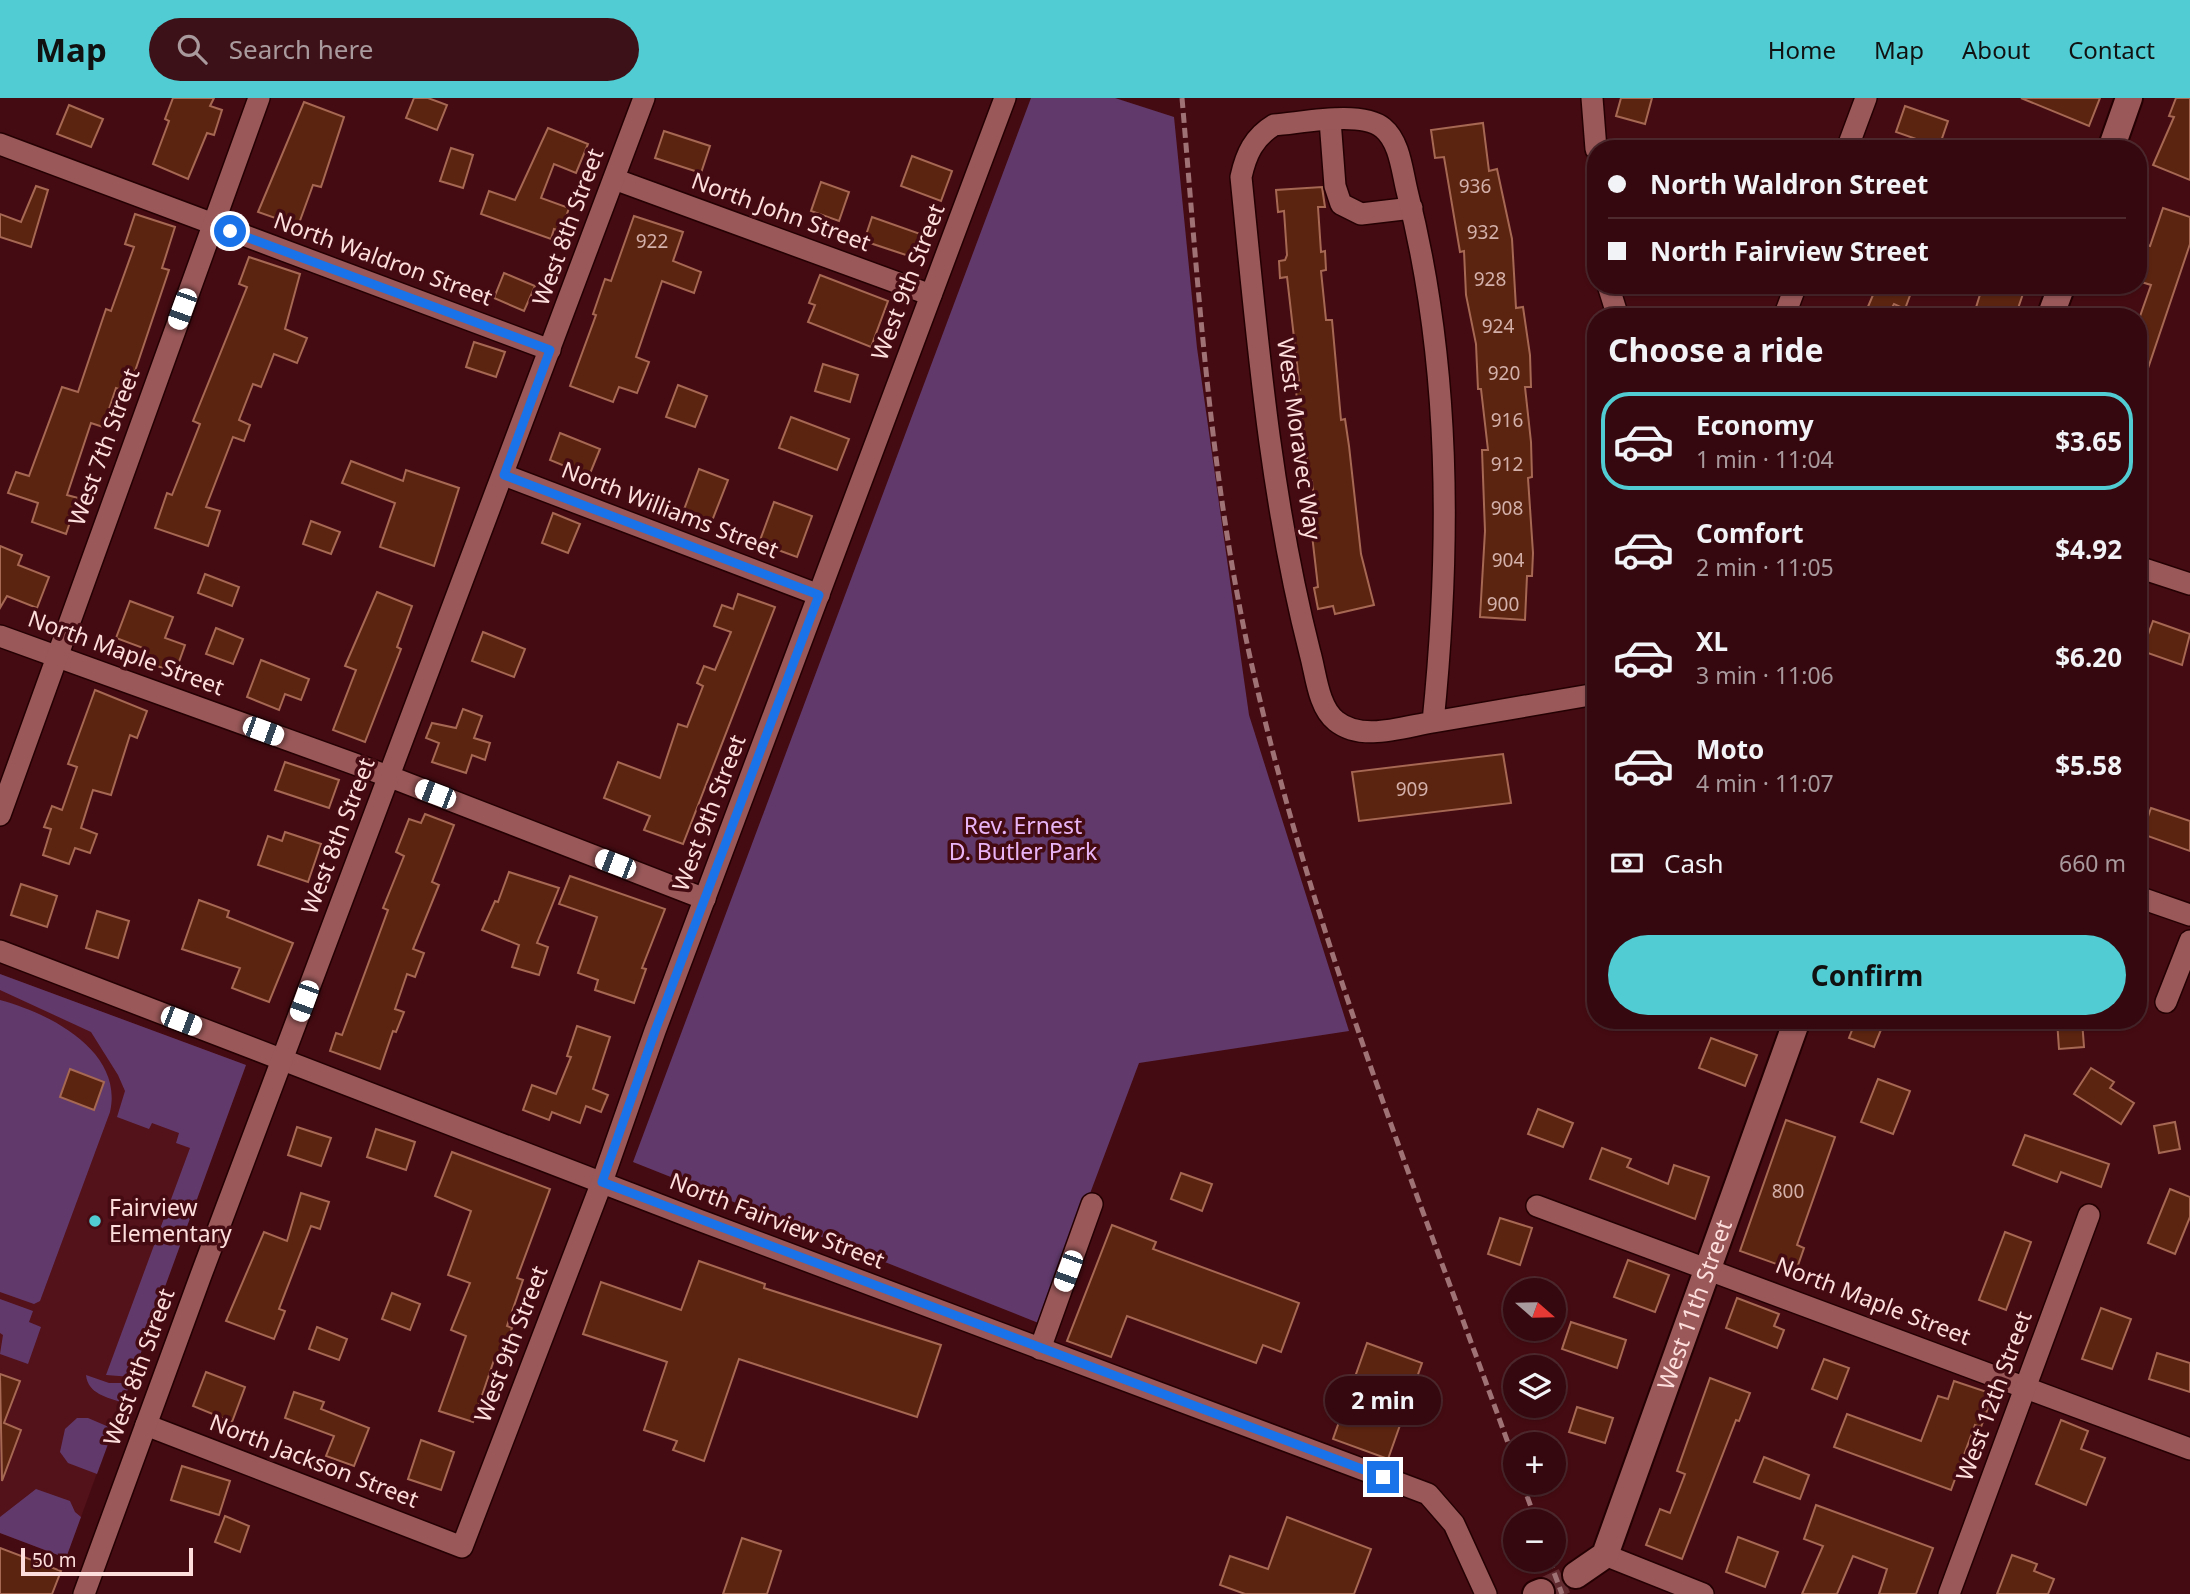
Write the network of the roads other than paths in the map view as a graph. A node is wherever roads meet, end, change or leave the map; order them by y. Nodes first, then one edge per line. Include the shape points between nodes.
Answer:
1 (259, 98) edge
2 (644, 98) edge
3 (1005, 98) edge
4 (1592, 98) edge
5 (1866, 98) edge
6 (2129, 98) edge
7 (1331, 120) junction
8 (1595, 140) edge
9 (1850, 140) edge
10 (2114, 140) edge
11 (0, 144) edge
12 (614, 178) junction
13 (1412, 208) junction
14 (212, 224) junction
15 (931, 295) junction
16 (550, 350) junction
17 (504, 475) junction
18 (2147, 570) edge
19 (2190, 584) edge
20 (819, 595) junction
21 (0, 636) edge
22 (58, 657) junction
23 (1587, 696) edge
24 (1433, 722) junction
25 (388, 776) junction
26 (0, 815) edge
27 (705, 899) junction
28 (2147, 900) edge
29 (2190, 915) edge
30 (2190, 941) edge
31 (0, 951) edge
32 (2166, 1002) dead end
33 (1794, 1029) edge
34 (281, 1060) junction
35 (602, 1182) junction
36 (1092, 1204) dead end
37 (1536, 1206) dead end
38 (2089, 1215) dead end
39 (1707, 1267) junction
40 (1040, 1349) junction
41 (2025, 1387) junction
42 (146, 1425) junction
43 (2190, 1449) edge
44 (462, 1547) joint
45 (1605, 1555) junction
46 (1576, 1575) tunnel mouth
47 (84, 1594) edge
48 (1486, 1594) edge
49 (1703, 1594) edge
50 (1949, 1594) edge

1 - 14 street, West 7th Street
2 - 12 street, West 8th Street
3 - 15 street, West 9th Street
4 - 8 street
5 - 9 street
6 - 10 street
7 - 13 street, West Moravec Way via 1364,119 1387,132 1396,146
7 - 13 street via 1335,186 1341,204 1361,214
7 - 24 street, West Moravec Way via 1275,125 1262,132 1245,159 1241,177 1265,417 1300,615 1323,704 1334,720 1363,733
11 - 14 street, North Waldron Street
12 - 15 street, North John Street
12 - 16 street, West 8th Street
13 - 24 street, West Moravec Way via 1428,297 1444,474 1443,623
14 - 16 street, North Waldron Street
14 - 22 street, West 7th Street
15 - 20 street, West 9th Street
16 - 17 street, West 8th Street
17 - 20 street, North Williams Street
17 - 25 street, West 8th Street
18 - 19 street
20 - 27 street, West 9th Street
21 - 22 street, North Maple Street
22 - 25 street, North Maple Street
22 - 26 street, West 7th Street
23 - 24 street, West Moravec Way
25 - 27 street, North Maple Street
25 - 34 street, West 8th Street
27 - 35 street, West 9th Street
28 - 29 street
30 - 32 street
31 - 34 street, North Fairview Street
33 - 39 street, West 11th Street
34 - 35 street, North Fairview Street
34 - 42 street, West 8th Street
35 - 40 street, North Fairview Street
35 - 44 street, West 9th Street
36 - 40 street
37 - 39 street, North Maple Street
38 - 41 street, West 12th Street
39 - 41 street, North Maple Street
39 - 45 street, West 11th Street
40 - 48 street, North Fairview Street via 1428,1494 1454,1524
41 - 43 street, North Maple Street
41 - 50 street, West 12th Street
42 - 44 street, North Jackson Street
42 - 47 street, West 8th Street
45 - 46 street
45 - 49 street

